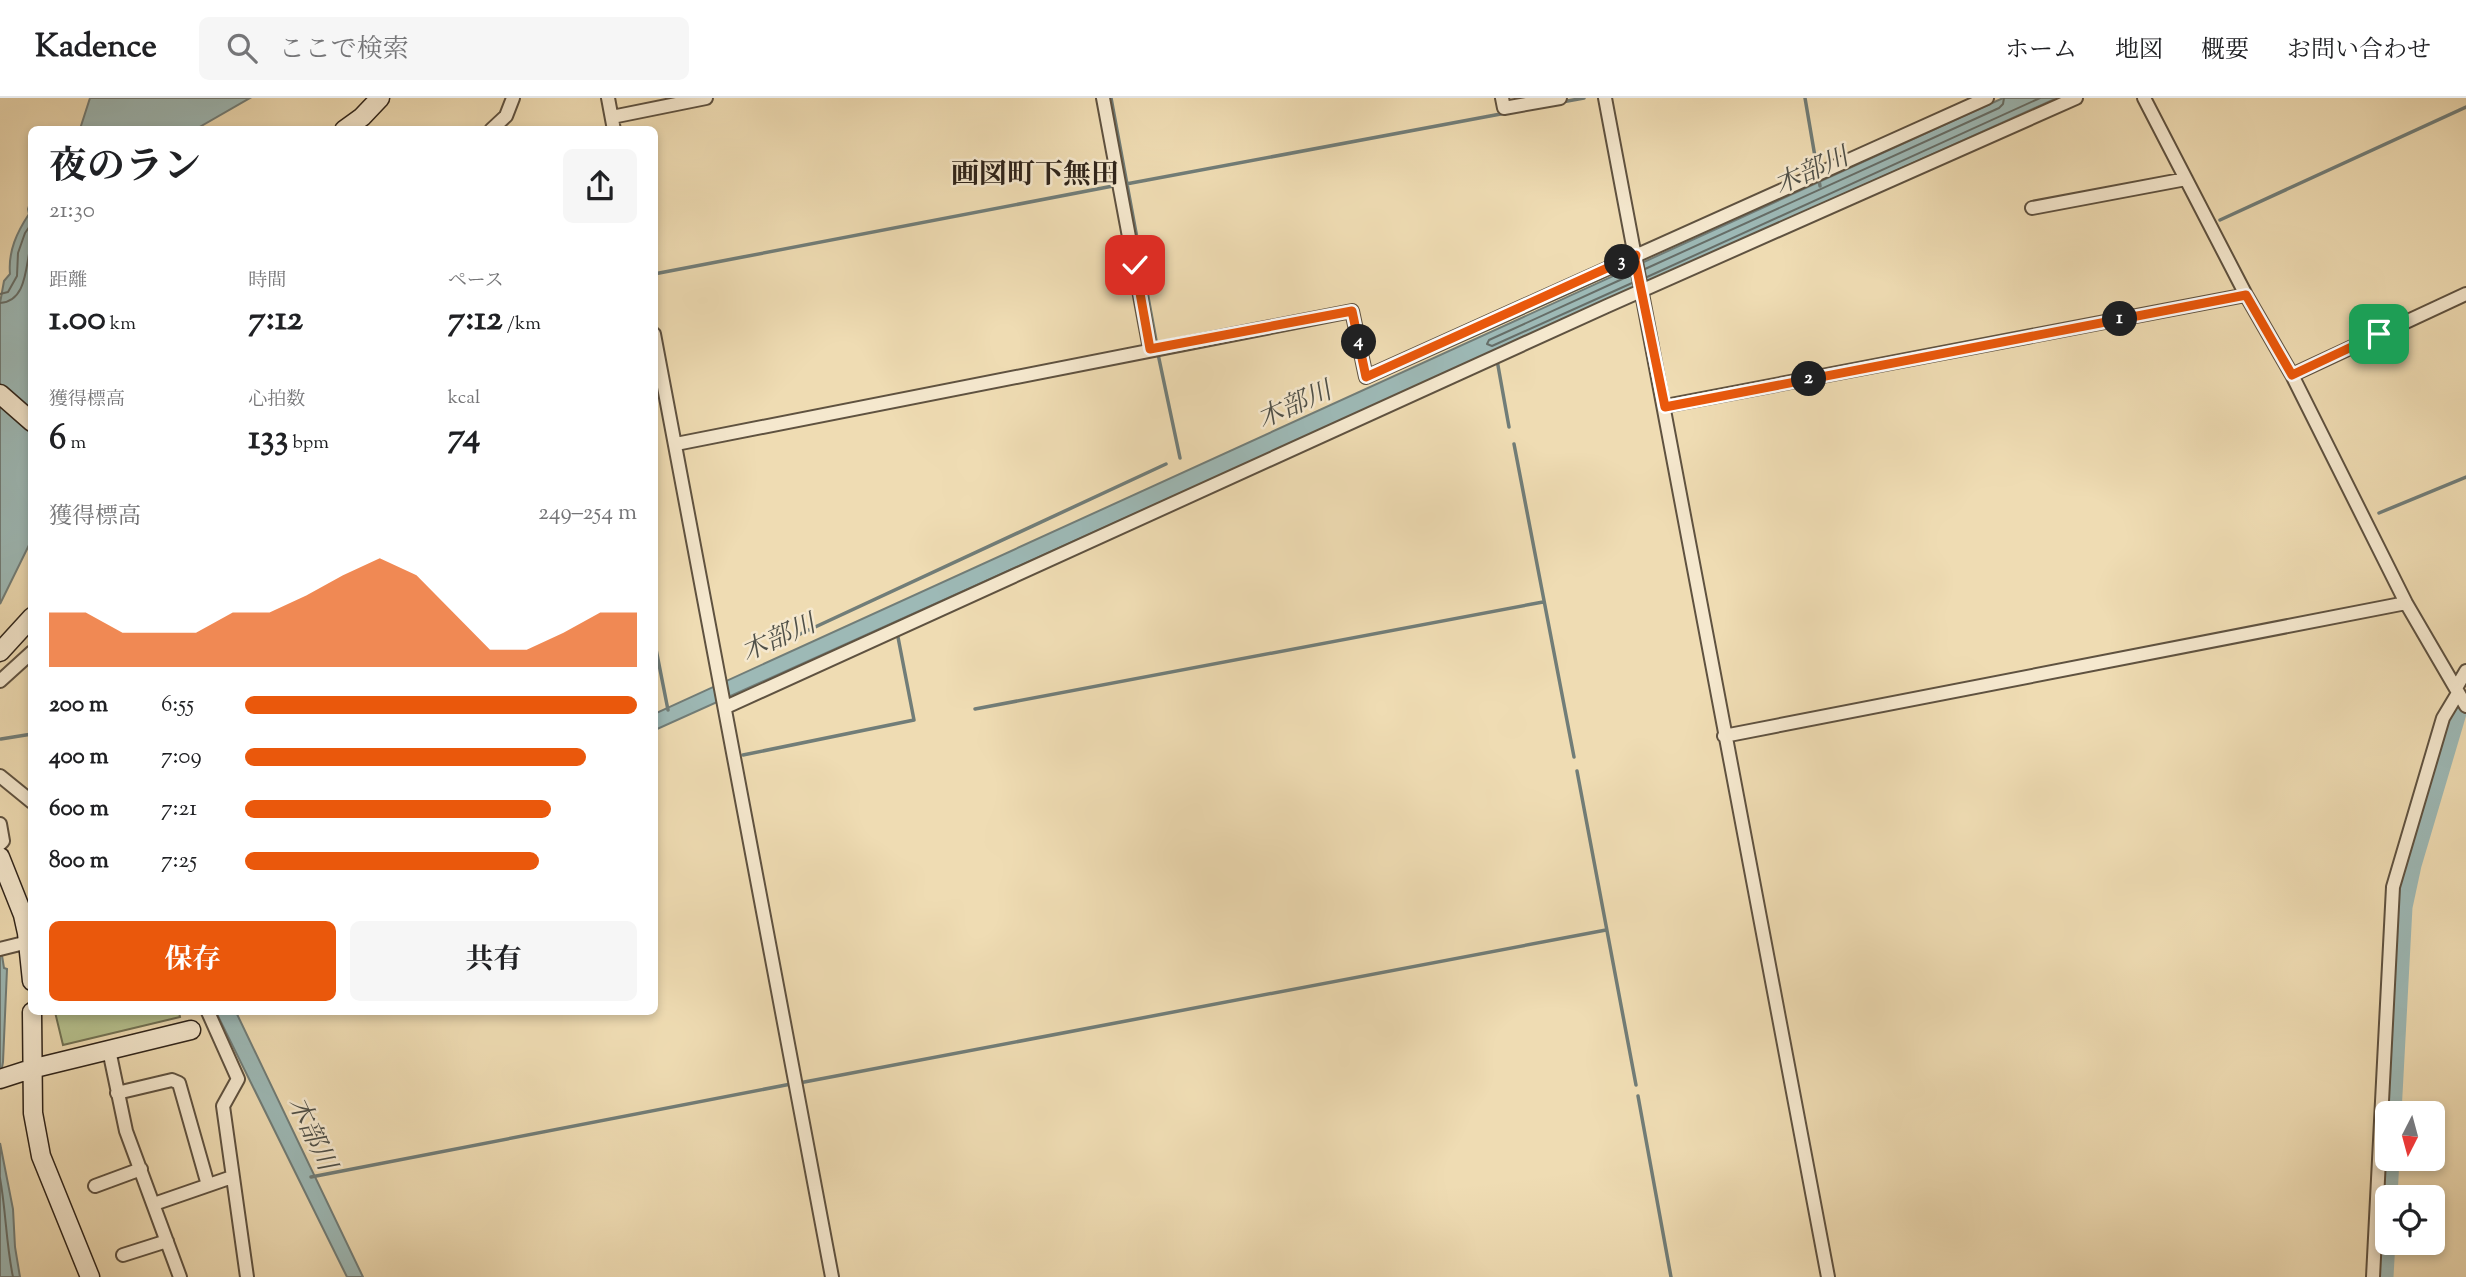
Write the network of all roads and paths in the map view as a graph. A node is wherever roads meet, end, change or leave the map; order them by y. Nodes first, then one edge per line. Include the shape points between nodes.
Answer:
1 (380, 98) edge
2 (513, 98) edge
3 (608, 98) edge
4 (706, 98) edge
5 (1103, 98) edge
6 (1502, 98) edge
7 (1560, 98) edge
8 (1605, 98) edge
9 (1987, 98) edge
10 (2076, 98) edge
11 (2144, 98) edge
12 (613, 123) edge
13 (350, 126) edge
14 (495, 126) edge
15 (2186, 178) junction
16 (2032, 208) dead end
17 (1636, 258) junction
18 (1642, 291) junction
19 (2466, 294) edge
20 (2246, 295) junction
21 (1150, 349) junction
22 (658, 354) edge
23 (2292, 375) junction
24 (0, 394) edge
25 (1665, 407) junction
26 (28, 417) edge
27 (676, 444) junction
28 (2406, 603) junction
29 (28, 621) edge
30 (0, 652) edge
31 (28, 656) edge
32 (2466, 671) edge
33 (0, 681) edge
34 (2457, 691) junction
35 (725, 704) junction
36 (2466, 706) edge
37 (1724, 736) junction
38 (0, 776) edge
39 (28, 799) edge
40 (0, 824) edge
41 (0, 845) edge
42 (0, 856) edge
43 (23, 943) junction
44 (0, 949) edge
45 (28, 964) edge
46 (32, 1015) edge
47 (210, 1017) edge
48 (191, 1030) joint
49 (109, 1050) junction
50 (31, 1069) junction
51 (6, 1077) edge
52 (117, 1093) junction
53 (141, 1169) junction
54 (232, 1177) junction
55 (208, 1185) junction
56 (95, 1186) dead end
57 (154, 1205) junction
58 (167, 1241) junction
59 (123, 1255) dead end
60 (90, 1277) edge
61 (180, 1277) edge
62 (247, 1277) edge
63 (832, 1277) edge
64 (1828, 1277) edge
65 (2373, 1277) edge

1 - 13 main road
2 - 14 street via 506,116
3 - 12 street
4 - 12 street
5 - 21 street
6 - 7 street via 1504,108
8 - 17 street
9 - 17 street
10 - 18 street
11 - 15 street
15 - 16 street
15 - 20 street
17 - 18 street
17 - 21 street via 1366,377 1352,311
18 - 25 street
18 - 35 street
19 - 23 street
20 - 23 street
20 - 25 street
21 - 27 street
22 - 27 street
23 - 28 street
24 - 26 main road
25 - 37 street
27 - 35 street
28 - 34 street
28 - 37 street
29 - 30 main road
31 - 33 street
32 - 34 street
34 - 36 street
34 - 65 street via 2443,718 2393,887
35 - 63 street
37 - 64 street
38 - 39 street
40 - 41 street
42 - 43 main road via 23,915
43 - 44 street
43 - 45 main road
46 - 50 main road
47 - 48 street
47 - 54 street via 238,1079 223,1106
48 - 49 main road
49 - 50 main road
49 - 52 street
50 - 51 main road
50 - 60 main road via 41,1156
52 - 53 street
52 - 55 street via 172,1080 179,1083
53 - 56 street
53 - 57 street
54 - 55 street
54 - 62 street
55 - 57 street
57 - 58 street
58 - 59 street
58 - 61 street

